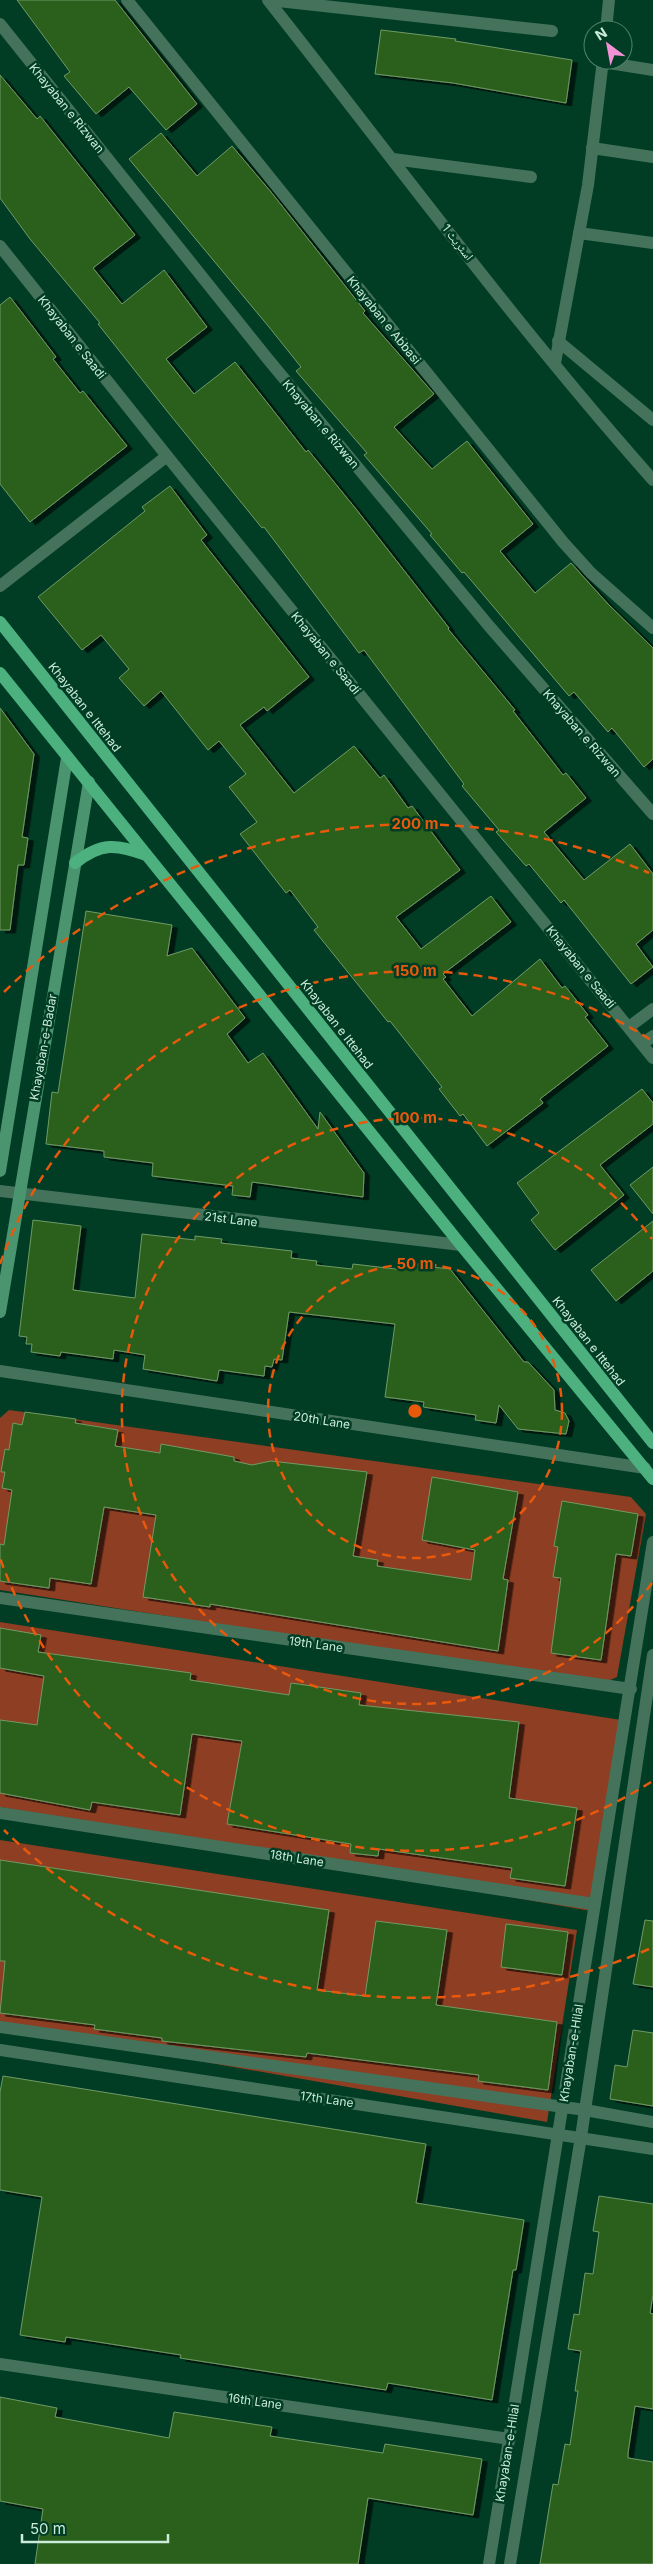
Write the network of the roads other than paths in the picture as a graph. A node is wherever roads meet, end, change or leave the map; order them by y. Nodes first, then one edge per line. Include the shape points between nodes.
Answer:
1 (127, 0) edge
2 (269, 0) edge
3 (609, 0) edge
4 (607, 20) edge
5 (0, 24) edge
6 (552, 31) dead end
7 (633, 66) edge
8 (602, 70) edge
9 (653, 70) edge
10 (592, 148) junction
11 (653, 157) edge
12 (393, 159) junction
13 (531, 177) dead end
14 (579, 233) junction
15 (653, 244) edge
16 (0, 246) edge
17 (558, 341) junction
18 (555, 363) junction
19 (653, 420) edge
20 (166, 456) junction
21 (653, 480) edge
22 (0, 586) edge
23 (0, 622) edge
24 (653, 628) edge
25 (0, 673) edge
26 (67, 758) junction
27 (89, 782) junction
28 (653, 814) edge
29 (149, 856) junction
30 (75, 863) junction
31 (653, 1009) edge
32 (629, 1027) junction
33 (653, 1036) edge
34 (642, 1044) junction
35 (653, 1058) edge
36 (0, 1171) edge
37 (0, 1191) edge
38 (18, 1194) junction
39 (461, 1245) junction
40 (0, 1312) edge
41 (0, 1371) edge
42 (653, 1443) edge
43 (645, 1468) junction
44 (653, 1479) edge
45 (653, 1542) edge
46 (0, 1598) edge
47 (653, 1655) edge
48 (631, 1689) junction
49 (0, 1813) edge
50 (594, 1904) junction
51 (0, 2027) edge
52 (0, 2050) edge
53 (563, 2107) junction
54 (585, 2110) junction
55 (653, 2122) edge
56 (559, 2134) junction
57 (581, 2137) junction
58 (653, 2149) edge
59 (0, 2364) edge
60 (510, 2438) junction
61 (489, 2564) edge
62 (510, 2564) edge

1 - 24 street, Khayaban e Abbasi via 563,542 591,573
2 - 6 street
2 - 12 street, اسٹریٹ 1
3 - 4 street
5 - 28 street, Khayaban e Rizwan via 286,381 489,626
7 - 9 street
8 - 10 street
10 - 11 street
10 - 14 street
12 - 13 street
12 - 18 street, اسٹریٹ 1
14 - 15 street
14 - 17 street
16 - 20 street, Khayaban e Saadi
17 - 18 street
17 - 19 street
18 - 21 street, اسٹریٹ 1
20 - 22 street
20 - 32 street, Khayaban e Saadi
23 - 42 main road, Khayaban e Ittehad
25 - 26 main road
26 - 27 main road
26 - 36 main road, Khayaban-e-Badar
27 - 29 main road
27 - 30 main road, Khayaban-e-Badar
29 - 30 main road via 115,846 101,848
29 - 39 main road
30 - 38 main road, Khayaban-e-Badar
31 - 32 street
32 - 34 street, Khayaban e Saadi
33 - 34 street
34 - 35 street, Khayaban e Saadi
37 - 38 street, 21st Lane
38 - 39 street, 21st Lane
38 - 40 main road, Khayaban-e-Badar
39 - 43 main road
41 - 43 street, 20th Lane
43 - 44 main road
45 - 48 street, Khayaban-e-Hilal
46 - 48 street, 19th Lane
47 - 54 street
48 - 50 street, Khayaban-e-Hilal
49 - 50 street, 18th Lane
50 - 53 street, Khayaban-e-Hilal
51 - 53 street, 17th Lane
52 - 56 street, 17th Lane
53 - 54 street, 17th Lane
53 - 56 street, Khayaban-e-Hilal
54 - 55 street, 17th Lane
54 - 57 street
56 - 57 street, 17th Lane
56 - 60 street, Khayaban-e-Hilal
57 - 58 street, 17th Lane
57 - 62 street
59 - 60 street, 16th Lane
60 - 61 street, Khayaban-e-Hilal

